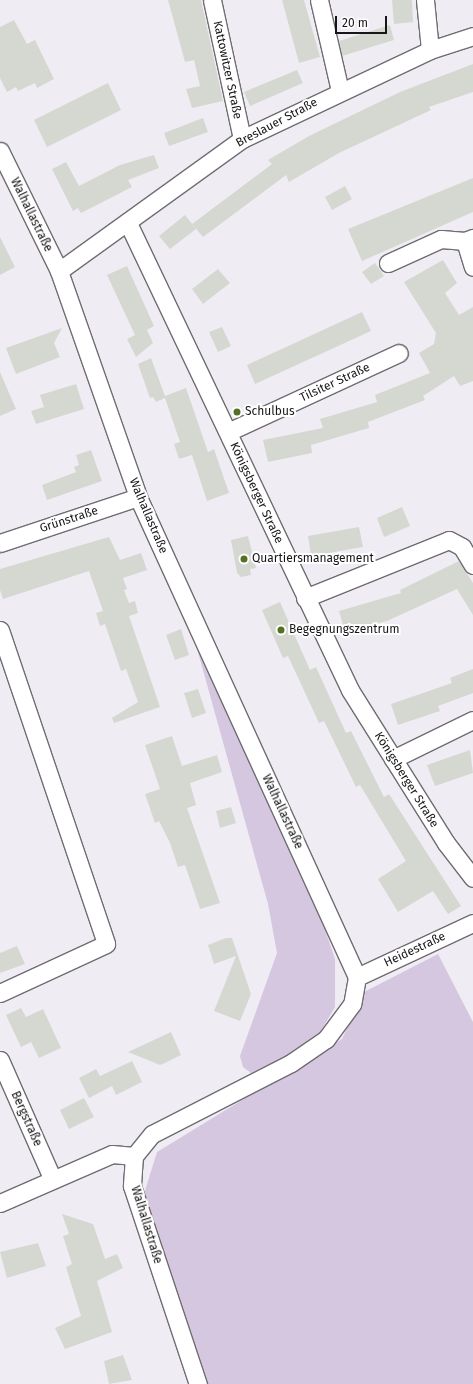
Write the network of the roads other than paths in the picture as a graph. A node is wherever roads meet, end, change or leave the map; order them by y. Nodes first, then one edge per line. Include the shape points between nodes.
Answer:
1 (212, 0) edge
2 (319, 0) edge
3 (425, 0) edge
4 (473, 36) edge
5 (430, 50) junction
6 (340, 91) junction
7 (242, 139) junction
8 (0, 151) edge
9 (128, 223) junction
10 (469, 240) edge
11 (388, 263) dead end
12 (473, 268) edge
13 (59, 271) junction
14 (399, 353) dead end
15 (228, 432) junction
16 (138, 498) junction
17 (0, 543) edge
18 (473, 565) edge
19 (305, 598) junction
20 (0, 630) edge
21 (473, 720) edge
22 (393, 759) junction
23 (473, 878) edge
24 (473, 924) edge
25 (357, 977) junction
26 (0, 993) edge
27 (0, 1060) edge
28 (134, 1156) junction
29 (52, 1178) junction
30 (0, 1203) edge
31 (198, 1384) edge

1 - 7 street, Kattowitzer Straße
2 - 6 street
3 - 5 street
4 - 5 street, Breslauer Straße
5 - 6 street, Breslauer Straße
6 - 7 street, Breslauer Straße
7 - 9 street, Breslauer Straße
8 - 13 street, Walhallastraße
9 - 13 street, Breslauer Straße
9 - 15 street, Königsberger Straße
10 - 11 street via 440,239
10 - 12 street
13 - 16 street, Walhallastraße
14 - 15 street, Tilsiter Straße
15 - 19 street, Königsberger Straße
16 - 17 street, Grünstraße
16 - 25 street, Walhallastraße
18 - 19 street via 462,547 449,540
19 - 22 street, Königsberger Straße via 350,690
20 - 26 street via 106,944
21 - 22 street
22 - 23 street, Königsberger Straße
24 - 25 street, Heidestraße
25 - 28 street via 352,1004 326,1039 291,1063 152,1134
27 - 29 street, Bergstraße
28 - 29 street via 112,1154
28 - 31 street, Walhallastraße via 132,1186
29 - 30 street

